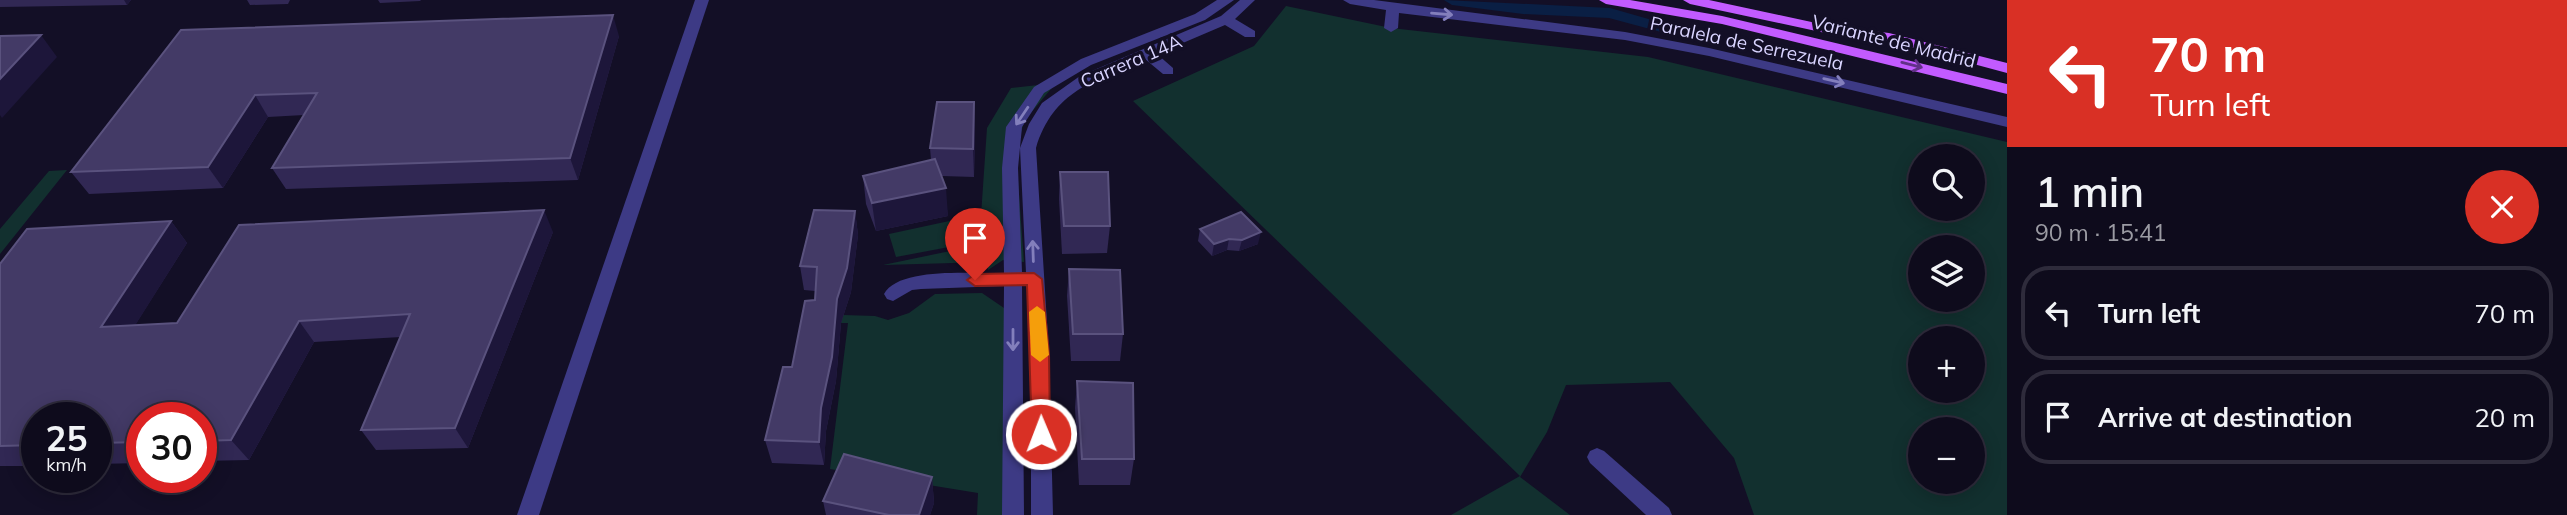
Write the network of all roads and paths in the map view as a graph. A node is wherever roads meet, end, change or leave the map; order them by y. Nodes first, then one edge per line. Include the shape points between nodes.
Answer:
1 (702, 0) edge
2 (1227, 0) edge
3 (1248, 0) edge
4 (1350, 0) edge
5 (1606, 0) edge
6 (1690, 0) edge
7 (1739, 0) edge
8 (1393, 8) junction
9 (1226, 19) junction
10 (1391, 28) dead end
11 (1250, 33) dead end
12 (1889, 37) junction
13 (1147, 53) junction
14 (2007, 68) edge
15 (1168, 71) dead end
16 (2007, 89) edge
17 (2003, 123) edge
18 (1013, 279) junction
19 (1034, 279) junction
20 (893, 294) dead end
21 (1597, 457) dead end
22 (528, 515) edge
23 (1013, 515) edge
24 (1042, 515) edge
25 (1661, 515) edge

1 - 22 street
2 -> 18 street, Carrera 14A via 1200,17 1086,62 1039,90 1014,127 1010,168
3 - 9 street, Carrera 14A
4 - 8 street, Paralela de Serrezuela
5 -> 16 main road, Variante de Madrid via 1722,20
6 - 12 main road, Variante de Madrid via 1830,30
7 - 12 main road
8 - 10 street
8 -> 17 street, Paralela de Serrezuela via 1625,36
9 - 11 street
9 - 13 street, Carrera 14A
12 - 14 main road, Variante de Madrid
13 - 15 street
19 -> 13 street, Carrera 14A via 1028,148 1035,123 1062,92
18 - 19 street
18 - 20 street via 921,282 907,284
18 -> 23 street, Carrera 14A
19 - 24 street, Carrera 14A
21 - 25 street

